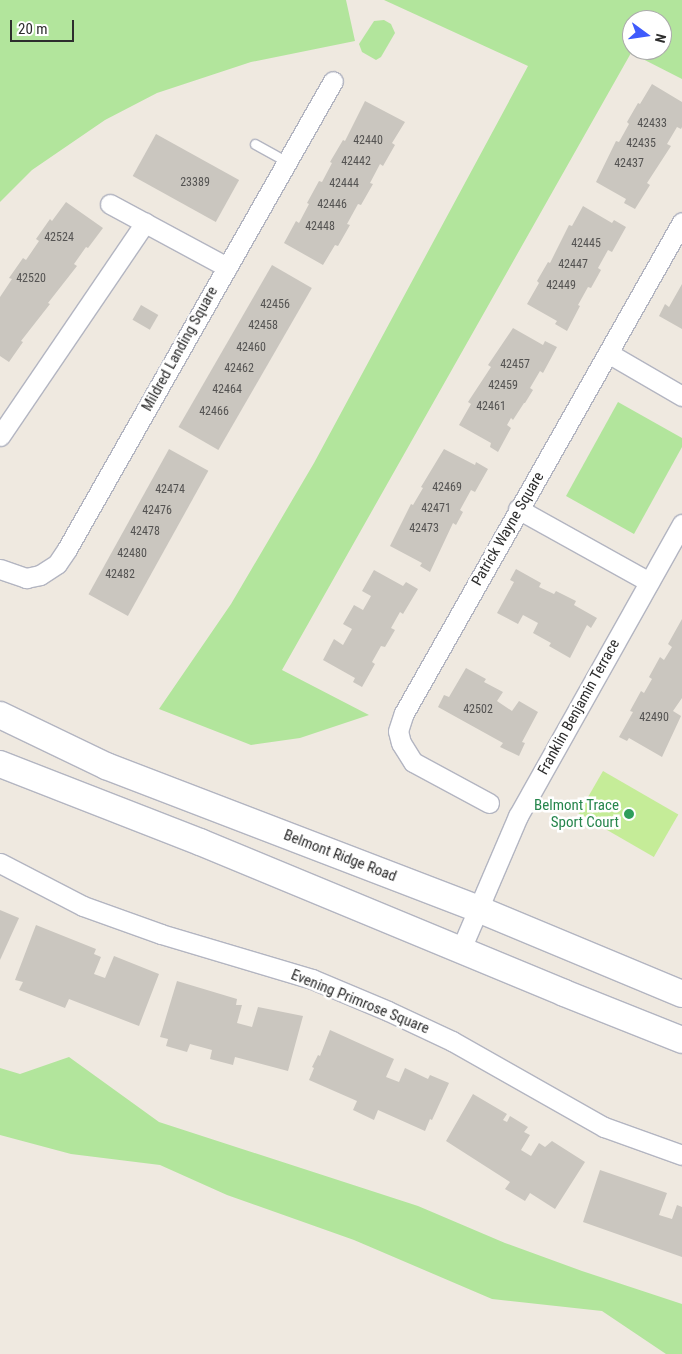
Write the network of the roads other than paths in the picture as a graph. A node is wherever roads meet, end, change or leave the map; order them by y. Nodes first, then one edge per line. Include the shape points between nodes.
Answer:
1 (333, 81) dead end
2 (255, 144) dead end
3 (287, 162) junction
4 (110, 204) dead end
5 (682, 222) edge
6 (145, 223) junction
7 (227, 267) junction
8 (608, 353) junction
9 (682, 396) edge
10 (0, 436) edge
11 (518, 510) junction
12 (682, 524) edge
13 (0, 569) edge
14 (649, 582) junction
15 (0, 715) edge
16 (0, 764) edge
17 (489, 803) dead end
18 (0, 863) edge
19 (478, 909) junction
20 (461, 950) junction
21 (682, 994) edge
22 (682, 1040) edge
23 (682, 1155) edge

1 - 3 street, Mildred Landing Square
2 - 3 lane
3 - 7 street, Mildred Landing Square
4 - 6 street
5 - 8 street, Patrick Wayne Square
6 - 7 street
6 - 10 street
7 - 13 street, Mildred Landing Square via 57,564 40,575 26,578
8 - 9 street
8 - 11 street, Patrick Wayne Square
11 - 14 street
11 - 17 street, Patrick Wayne Square via 404,713 398,731 401,744 413,762
12 - 14 street, Franklin Benjamin Terrace
14 - 19 street, Franklin Benjamin Terrace via 518,816
15 - 19 main road, Belmont Ridge Road via 106,766
16 - 20 main road
18 - 23 street, Evening Primrose Square via 83,906 161,934 312,979 388,1011 452,1042 604,1127
19 - 20 street, Franklin Benjamin Terrace
19 - 21 main road, Belmont Ridge Road
20 - 22 main road

